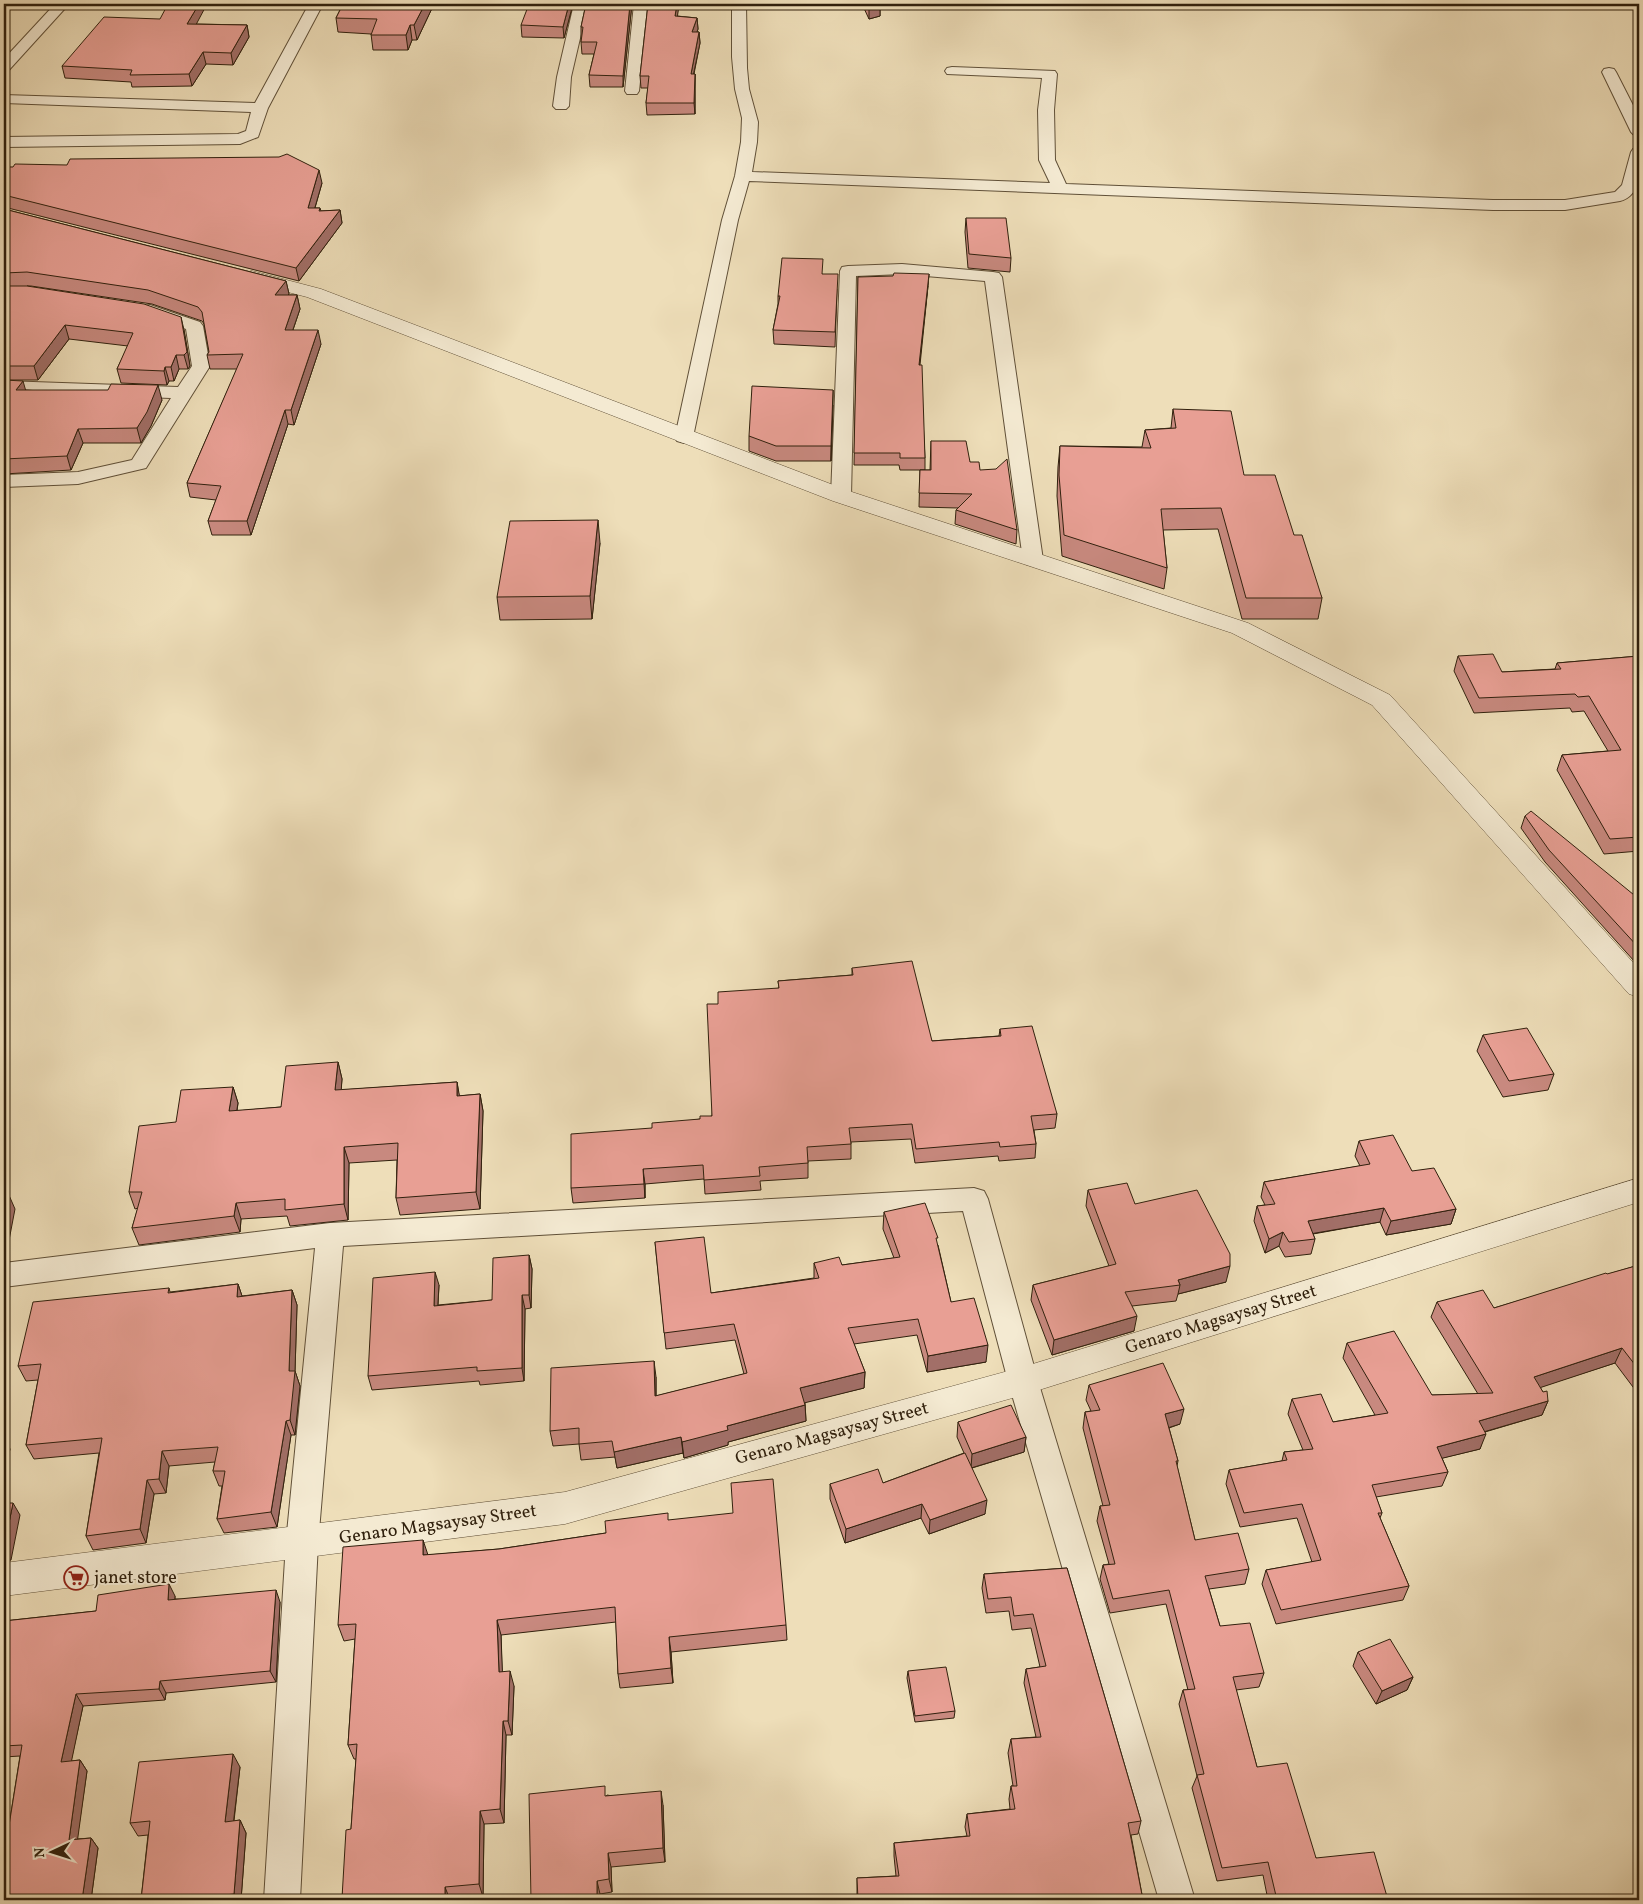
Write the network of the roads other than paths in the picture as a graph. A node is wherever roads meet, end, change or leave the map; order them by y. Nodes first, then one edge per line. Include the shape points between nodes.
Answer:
1 (62, 4) edge
2 (316, 4) edge
3 (581, 4) edge
4 (641, 4) edge
5 (739, 4) edge
6 (4, 67) edge
7 (952, 71) dead end
8 (1609, 72) dead end
9 (632, 91) dead end
10 (4, 99) edge
11 (561, 106) dead end
12 (260, 108) junction
13 (1639, 132) edge
14 (4, 142) edge
15 (1639, 152) edge
16 (1636, 170) edge
17 (743, 176) junction
18 (1060, 187) junction
19 (229, 271) edge
20 (132, 308) edge
21 (4, 386) edge
22 (183, 394) junction
23 (684, 437) junction
24 (4, 481) edge
25 (841, 496) junction
26 (1033, 560) junction
27 (1639, 987) edge
28 (1639, 1190) edge
29 (330, 1235) junction
30 (4, 1275) edge
31 (1023, 1381) junction
32 (302, 1543) junction
33 (4, 1580) edge
34 (282, 1900) edge
35 (1177, 1900) edge

1 - 6 street
2 - 12 street
3 - 11 street via 564,77
4 - 9 street
5 - 17 street via 739,64 750,119
7 - 18 street via 1050,74 1046,110 1047,160
8 - 13 street
10 - 12 street
12 - 14 street via 253,134 240,139
15 - 16 street
16 - 18 street via 1630,186 1620,196 1564,205
17 - 18 street
17 - 23 street via 730,220
19 - 23 street via 314,293
20 - 22 street via 151,310 194,326 201,366
21 - 22 street
22 - 24 street via 139,464 78,478
23 - 25 street
25 - 26 street
25 - 26 street via 848,271 902,269 993,277
26 - 27 street via 1240,628 1381,700
28 - 31 street, Genaro Magsaysay Street
29 - 30 street
29 - 31 street via 974,1199
29 - 32 street
31 - 32 street, Genaro Magsaysay Street via 565,1508
31 - 35 street
32 - 33 street, Genaro Magsaysay Street
32 - 34 street

